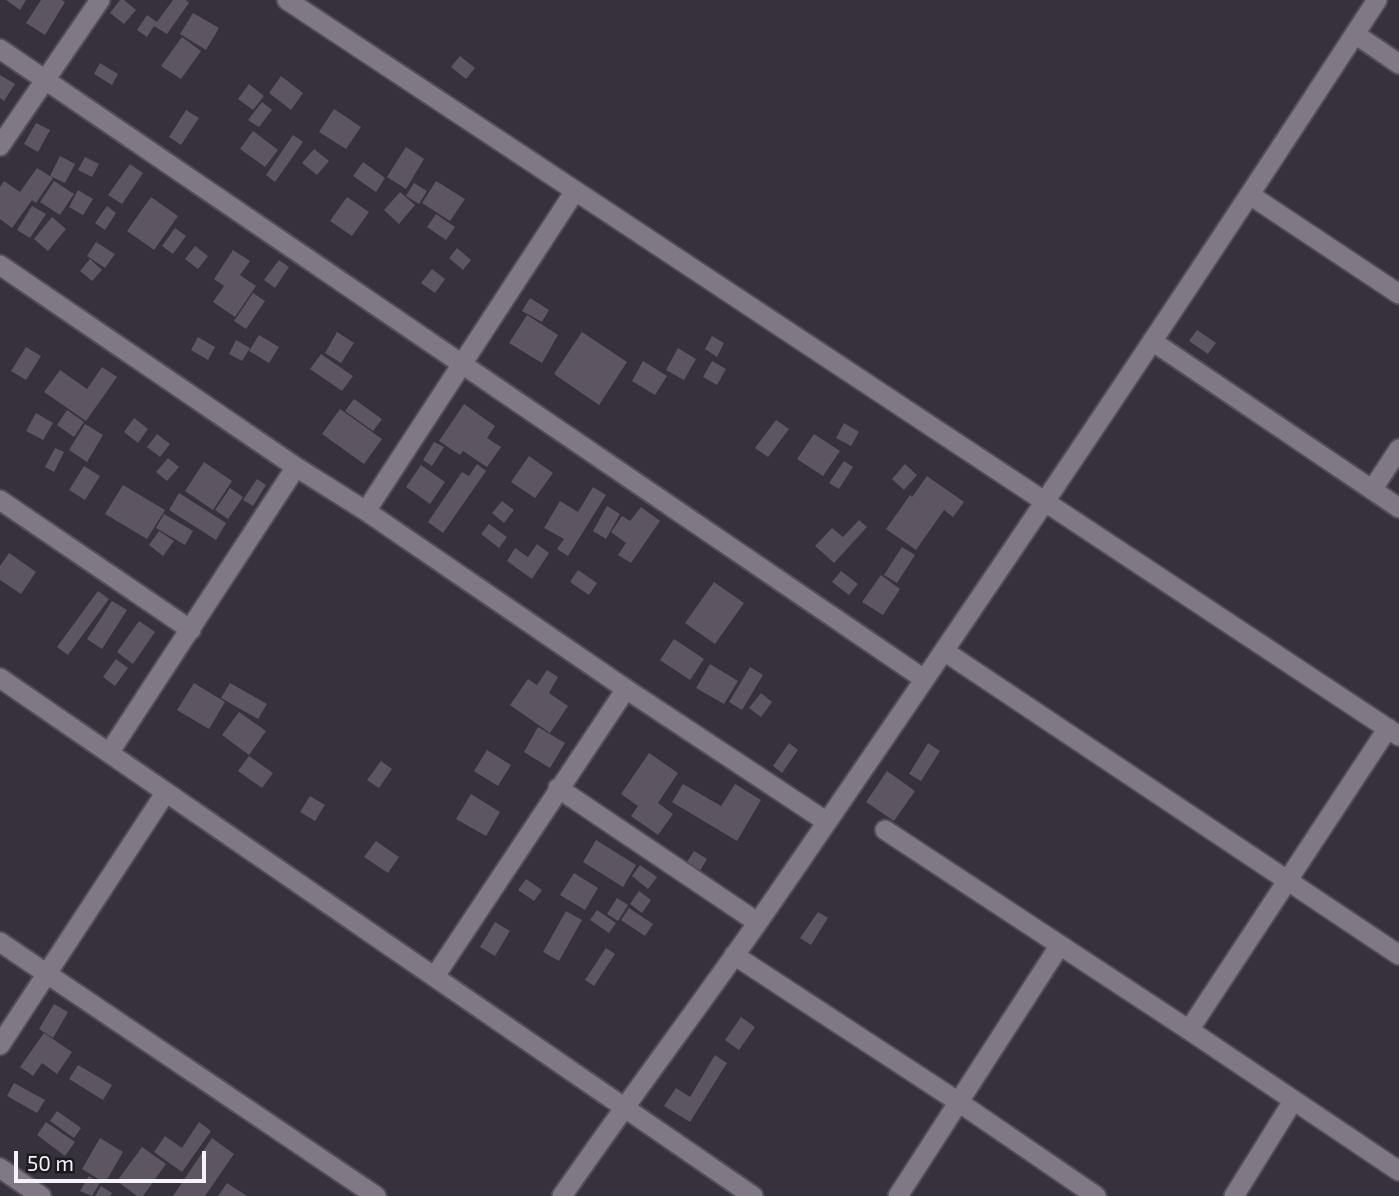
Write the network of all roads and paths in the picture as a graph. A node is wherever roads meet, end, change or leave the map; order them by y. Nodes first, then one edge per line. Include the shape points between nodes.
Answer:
1 (100, 0) edge
2 (287, 0) edge
3 (1377, 0) edge
4 (1354, 34) junction
5 (0, 49) edge
6 (1399, 64) edge
7 (46, 79) junction
8 (0, 146) edge
9 (575, 191) junction
10 (1250, 195) junction
11 (0, 265) edge
12 (1399, 295) edge
13 (1152, 341) junction
14 (462, 362) junction
15 (1399, 449) edge
16 (296, 467) junction
17 (1372, 490) junction
18 (0, 500) edge
19 (1043, 502) junction
20 (1399, 508) edge
21 (366, 511) junction
22 (191, 630) junction
23 (944, 651) junction
24 (0, 678) edge
25 (924, 679) junction
26 (626, 689) junction
27 (1394, 732) edge
28 (109, 753) junction
29 (558, 788) junction
30 (166, 792) junction
31 (827, 822) junction
32 (885, 830) dead end
33 (1289, 880) junction
34 (757, 922) junction
35 (0, 942) edge
36 (1060, 945) junction
37 (1399, 954) edge
38 (734, 955) junction
39 (47, 974) junction
40 (435, 976) junction
41 (1189, 1030) junction
42 (0, 1045) edge
43 (1293, 1101) junction
44 (960, 1103) junction
45 (624, 1106) junction
46 (0, 1168) edge
47 (1399, 1171) edge
48 (41, 1196) edge
49 (376, 1196) edge
50 (562, 1196) edge
51 (753, 1196) edge
52 (898, 1196) edge
53 (1096, 1196) edge
54 (1234, 1196) edge

1 - 7 street
2 - 9 street
3 - 4 street
4 - 6 street
4 - 10 street
5 - 7 street
7 - 8 street
7 - 14 street
9 - 14 street
9 - 19 street
10 - 12 street
10 - 13 street
11 - 16 street
13 - 17 street
13 - 19 street
14 - 21 street
14 - 25 street
15 - 17 street
16 - 21 street
16 - 22 street
17 - 20 street
18 - 22 street
19 - 23 street
19 - 27 street
21 - 26 street
22 - 28 street
23 - 25 street
23 - 33 street
24 - 28 street
25 - 31 street
26 - 29 street
26 - 31 street
27 - 33 street
28 - 30 street
29 - 34 street
29 - 40 street
30 - 39 street
30 - 40 street
31 - 34 street
32 - 36 street
33 - 37 street
33 - 41 street
34 - 38 street
35 - 39 street
36 - 41 street
36 - 44 street
38 - 44 street
38 - 45 street
39 - 42 street
39 - 49 street
40 - 45 street
41 - 43 street
43 - 47 street
43 - 54 street
44 - 52 street
44 - 53 street
45 - 50 street
45 - 51 street
46 - 48 street

